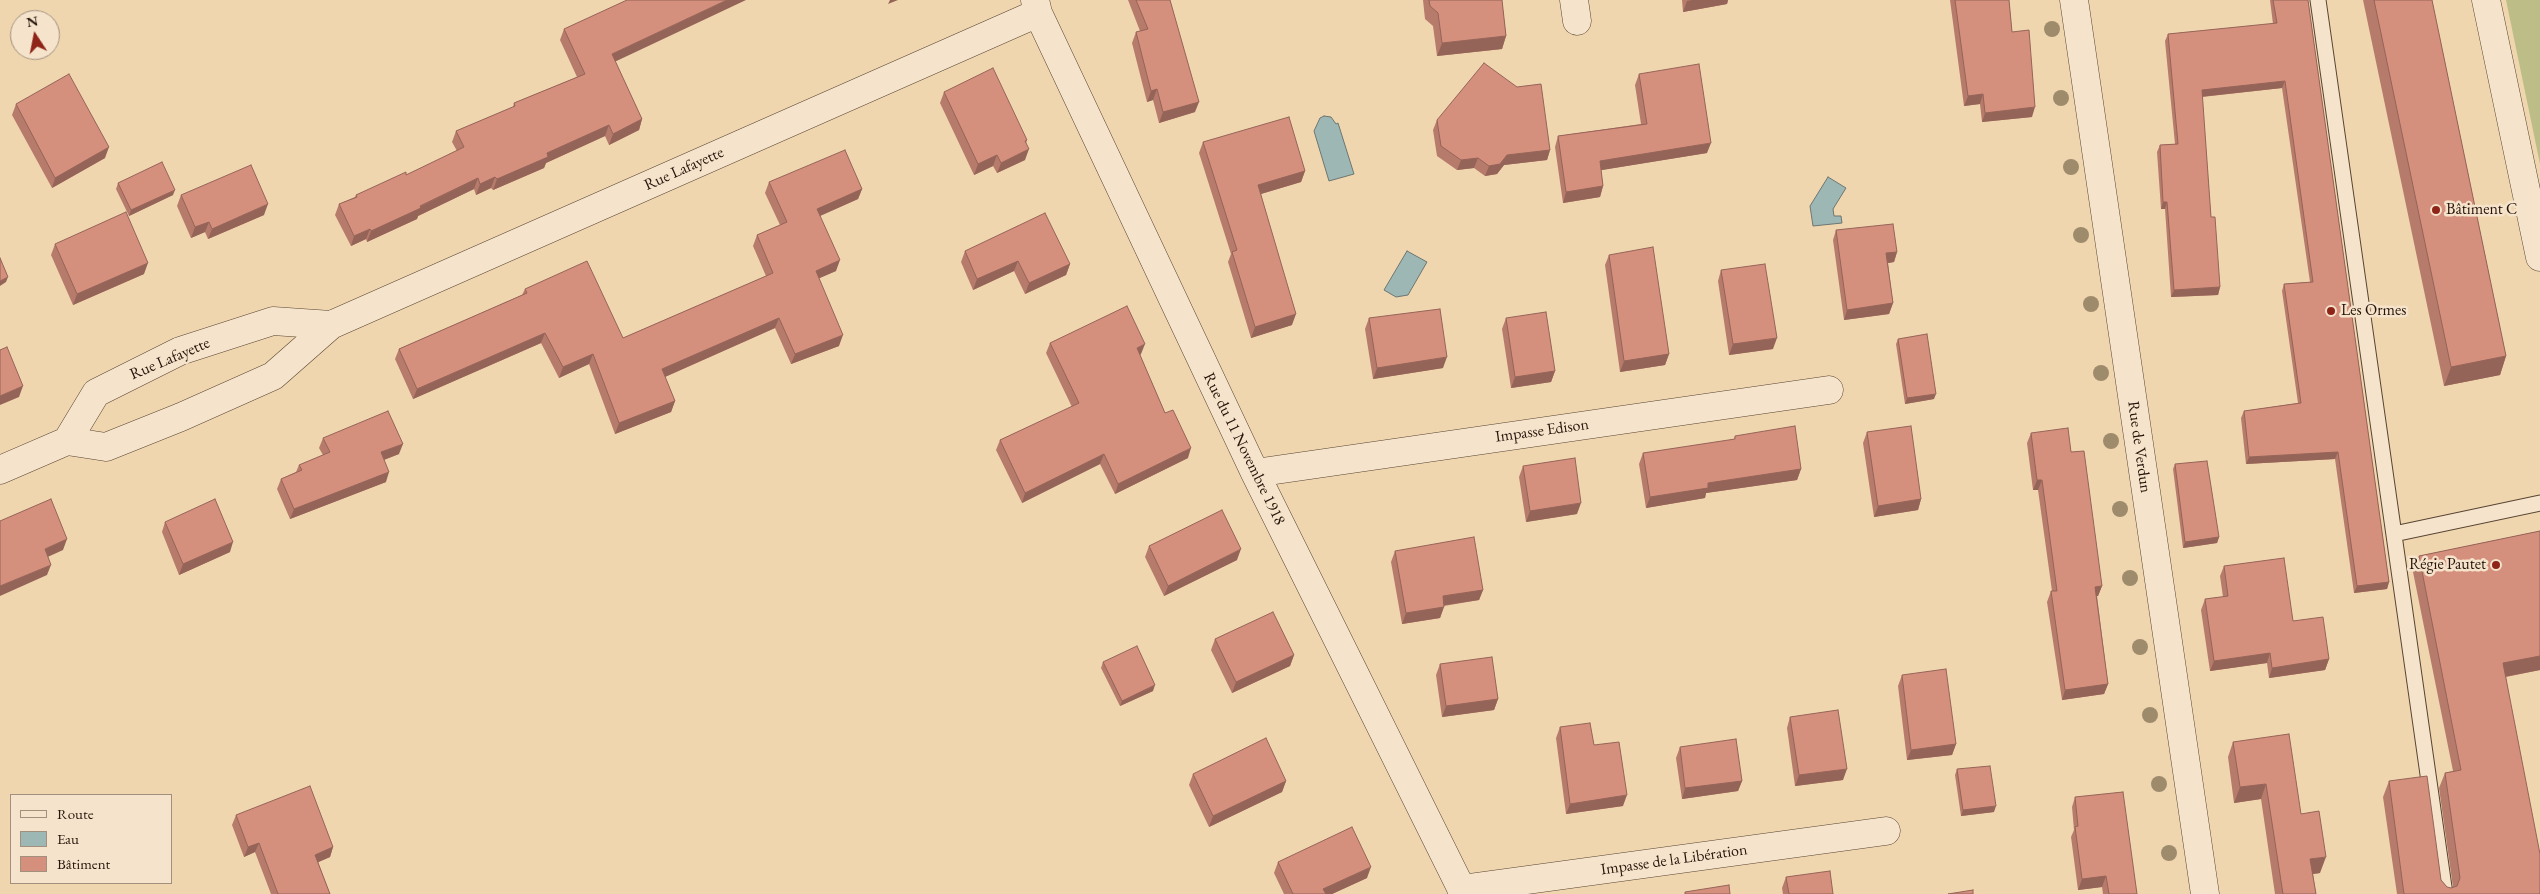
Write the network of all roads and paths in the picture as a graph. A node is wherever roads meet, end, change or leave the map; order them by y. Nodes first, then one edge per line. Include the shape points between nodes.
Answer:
1 (2074, 0) edge
2 (2318, 0) edge
3 (2486, 0) edge
4 (1036, 6) edge
5 (2540, 257) edge
6 (331, 325) junction
7 (1829, 390) dead end
8 (67, 441) junction
9 (0, 470) edge
10 (1254, 473) junction
11 (2540, 502) edge
12 (2394, 534) junction
13 (1886, 830) dead end
14 (1463, 891) edge
15 (2205, 894) edge
16 (2445, 894) edge

1 - 15 street, Rue de Verdun
2 - 12 lane
3 - 5 street
4 - 6 street, Rue Lafayette
4 - 10 street, Rue du 11 Novembre 1918
6 - 8 street, Rue Lafayette via 273,376 106,446
6 - 8 street, Rue Lafayette via 273,321 180,351 96,393
7 - 10 street, Impasse Edison
8 - 9 street
10 - 14 street, Rue du 11 Novembre 1918
11 - 12 lane
12 - 16 lane
13 - 14 street, Impasse de la Libération

